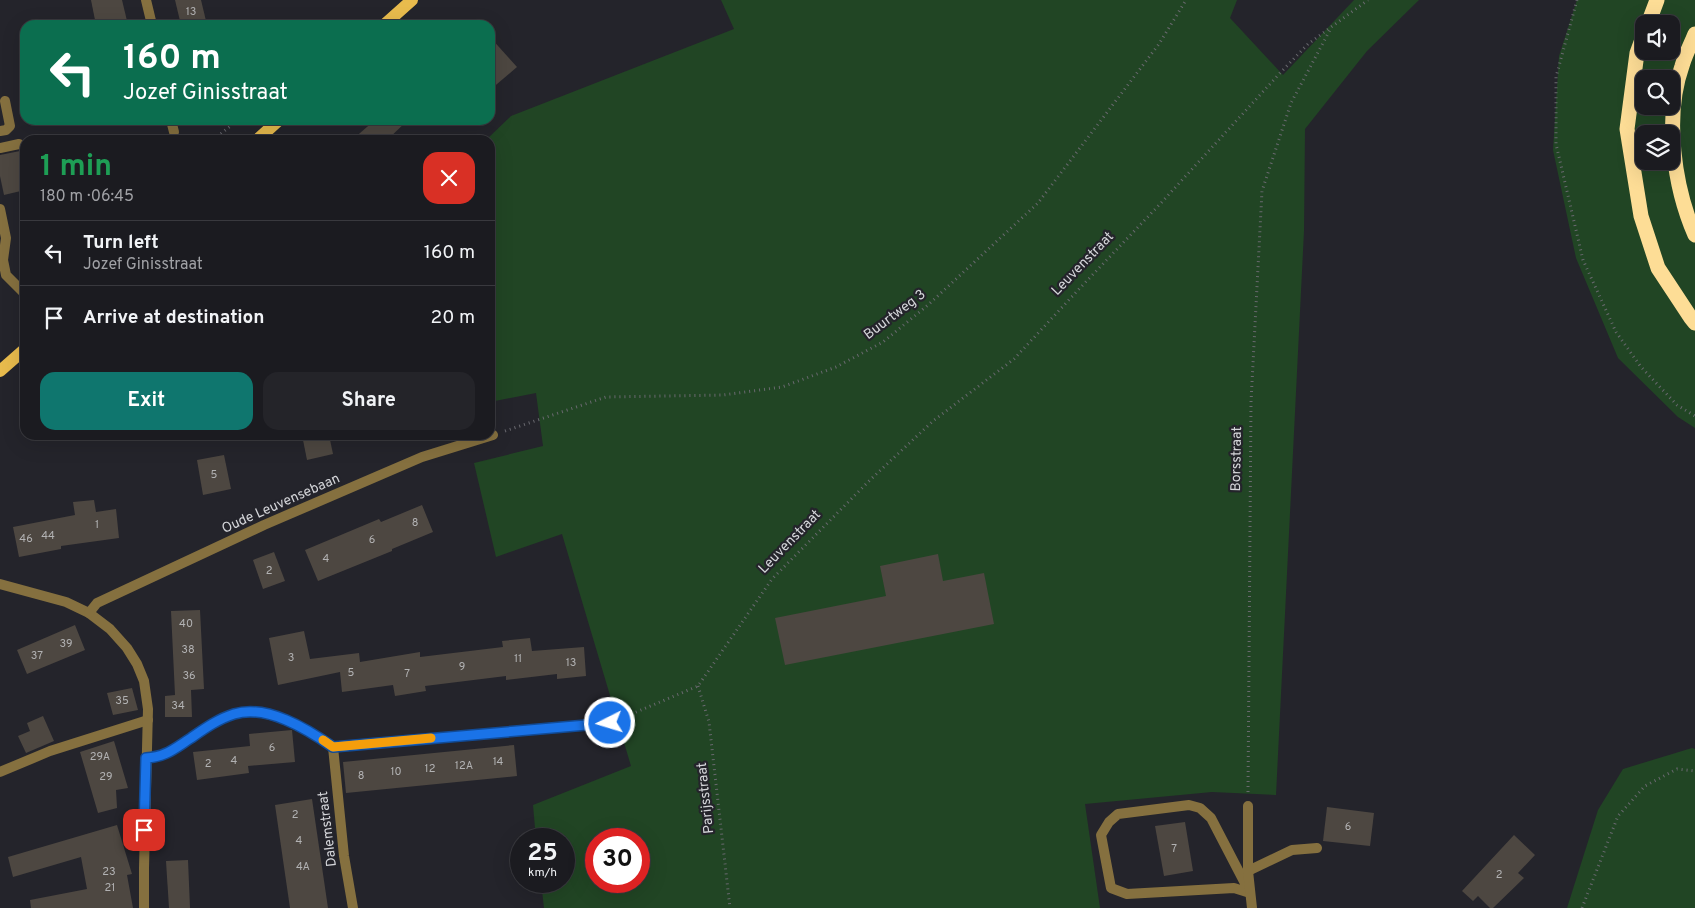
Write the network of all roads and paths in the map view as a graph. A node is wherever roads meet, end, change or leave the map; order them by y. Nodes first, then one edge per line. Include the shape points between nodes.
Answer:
1 (146, 0) edge
2 (412, 0) edge
3 (1186, 0) edge
4 (1368, 0) edge
5 (1577, 0) edge
6 (1657, 0) edge
7 (1651, 15) edge
8 (151, 20) edge
9 (390, 20) edge
10 (1333, 25) junction
11 (1695, 34) edge
12 (1635, 60) edge
13 (5, 101) dead end
14 (172, 125) edge
15 (232, 125) edge
16 (274, 125) edge
17 (0, 131) edge
18 (174, 132) dead end
19 (220, 135) edge
20 (262, 135) edge
21 (19, 144) dead end
22 (0, 148) edge
23 (0, 209) edge
24 (1695, 235) edge
25 (20, 289) edge
26 (1695, 322) edge
27 (20, 353) edge
28 (0, 371) edge
29 (1695, 416) edge
30 (495, 435) edge
31 (479, 440) edge
32 (0, 584) edge
33 (89, 613) junction
34 (698, 686) junction
35 (148, 720) junction
36 (610, 723) joint
37 (333, 747) junction
38 (146, 758) junction
39 (1695, 770) edge
40 (0, 772) edge
41 (1248, 806) joint
42 (1317, 848) dead end
43 (1248, 871) junction
44 (1250, 893) junction
45 (144, 908) edge
46 (353, 908) edge
47 (730, 908) edge
48 (1252, 908) edge
49 (1582, 908) edge

1 - 8 street
2 - 9 main road
3 - 30 path, Buurtweg 3 via 1159,44 1038,203 883,342 836,367 782,387 723,395 606,397
4 - 10 path, Leuvenstraat
5 - 29 path via 1556,77 1556,144 1583,260 1616,332 1641,367 1677,405
6 - 7 highway
10 - 34 path, Leuvenstraat via 1308,44 1281,72 1014,359 933,421 772,579
10 - 41 path, Borsstraat via 1291,103 1262,191 1251,402
11 - 24 highway via 1681,67 1673,131 1675,168 1685,212
12 - 26 highway via 1627,129 1641,216 1658,268
13 - 17 street via 10,126
14 - 18 street
15 - 19 path
16 - 20 main road
21 - 22 street
23 - 25 street via 6,238 3,260 6,275
27 - 28 main road
31 - 33 street, Oude Leuvensebaan via 422,457 264,525 97,602
32 - 33 street via 66,602
33 - 35 street via 110,629 137,664 144,681
34 - 36 path
34 - 47 path, Parijsstraat via 709,722
35 - 38 street
35 - 40 street via 50,751
36 - 37 street
37 - 38 street via 313,733 259,711 235,714 214,723 160,758
37 - 46 street, Dalemstraat via 344,856
38 - 45 street
39 - 49 path via 1677,769 1645,786 1618,816
41 - 43 street
42 - 43 street via 1292,850
43 - 44 street
44 - 44 street via 1211,818 1200,808 1189,806 1118,814 1101,835 1111,888 1127,894 1234,888
44 - 48 street

